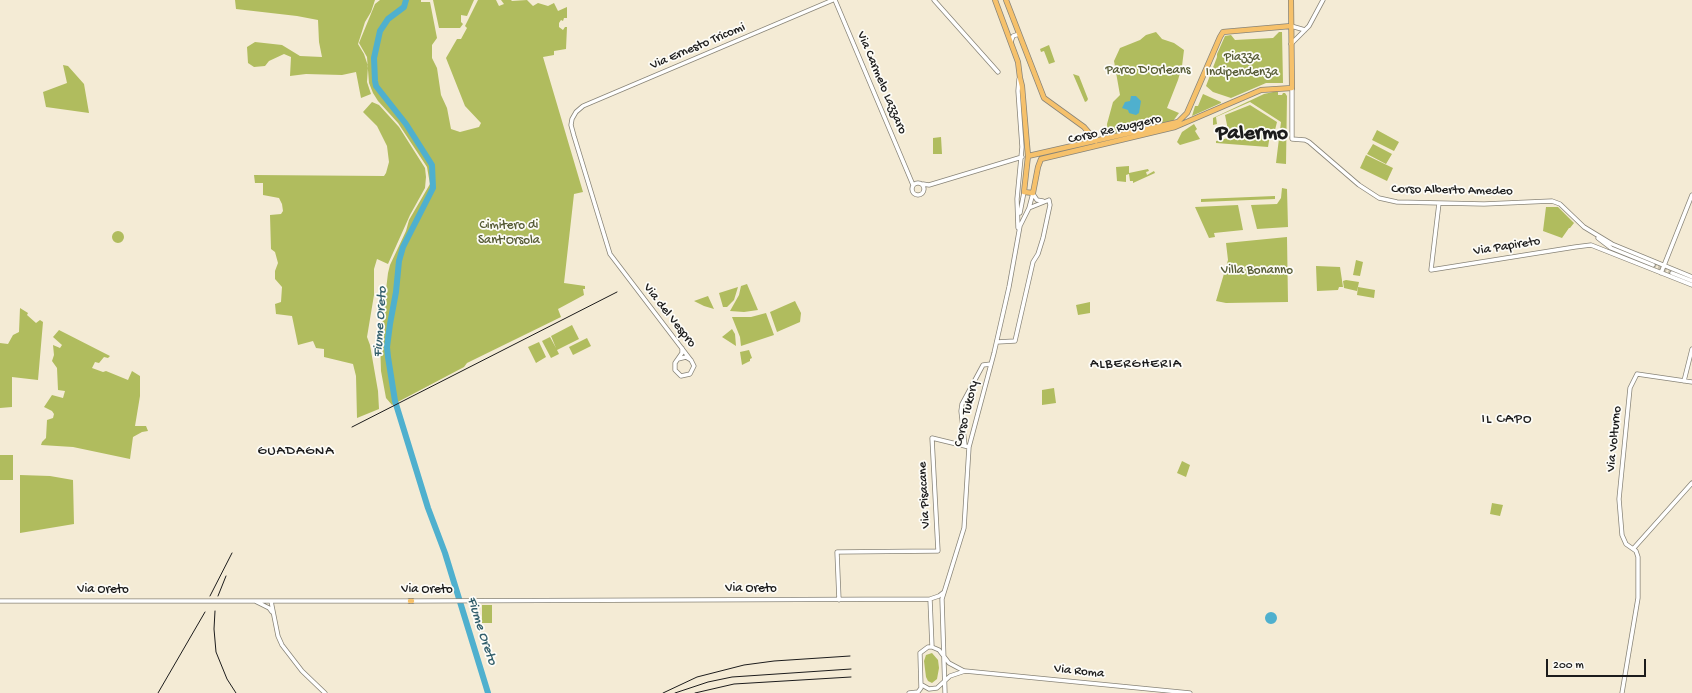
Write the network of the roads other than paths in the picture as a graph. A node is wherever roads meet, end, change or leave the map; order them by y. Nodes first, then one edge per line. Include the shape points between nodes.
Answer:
1 (834, 0) edge
2 (934, 0) edge
3 (995, 0) edge
4 (1006, 0) edge
5 (1291, 0) edge
6 (1323, 0) edge
7 (1291, 26) junction
8 (1305, 30) junction
9 (1019, 34) junction
10 (1011, 42) junction
11 (1291, 45) junction
12 (998, 72) dead end
13 (1020, 78) junction
14 (1292, 88) junction
15 (1187, 113) junction
16 (573, 117) joint
17 (1192, 120) junction
18 (1096, 141) junction
19 (1028, 156) junction
20 (1022, 157) junction
21 (1041, 159) joint
22 (915, 184) junction
23 (923, 184) junction
24 (1024, 192) junction
25 (1033, 193) junction
26 (1692, 195) edge
27 (1023, 198) junction
28 (1044, 201) junction
29 (1439, 203) junction
30 (1029, 208) junction
31 (1018, 218) junction
32 (1018, 235) junction
33 (1595, 235) junction
34 (1662, 264) junction
35 (1653, 265) tunnel mouth
36 (1659, 272) junction
37 (1672, 272) tunnel mouth
38 (1692, 277) edge
39 (1692, 281) edge
40 (1692, 285) edge
41 (997, 342) junction
42 (682, 347) junction
43 (1692, 350) edge
44 (678, 359) junction
45 (690, 359) junction
46 (991, 364) junction
47 (1684, 381) junction
48 (1692, 382) edge
49 (967, 446) junction
50 (1692, 483) edge
51 (1633, 549) junction
52 (944, 592) junction
53 (930, 599) junction
54 (839, 600) junction
55 (0, 601) edge
56 (255, 601) junction
57 (271, 601) junction
58 (273, 613) junction
59 (932, 647) junction
60 (944, 658) junction
61 (965, 671) junction
62 (945, 680) junction
63 (922, 685) junction
64 (325, 693) edge
65 (909, 693) edge
66 (945, 693) edge
67 (1190, 693) edge
68 (1622, 693) edge

1 - 16 street, Via Ernesto Tricomi via 583,106
1 - 22 street, Via Carmelo Lazzaro via 908,174
2 - 12 street
3 - 10 main road, Corso Tukory
4 - 9 main road
5 - 7 main road
6 - 8 street
7 - 8 street
7 - 11 main road
7 - 15 main road via 1223,32
8 - 11 street
9 - 10 street via 1013,36
9 - 18 main road via 1047,101 1084,127
10 - 13 main road, Corso Tukory
11 - 14 main road
13 - 19 main road, Corso Tukory
13 - 20 street, Corso Tukory via 1018,91
14 - 17 main road via 1261,90
14 - 29 street, Corso Alberto Amedeo via 1292,139 1309,142 1359,185 1379,198 1397,202
15 - 17 main road via 1187,119
15 - 18 main road, Corso Re Ruggero via 1181,121 1173,124
16 - 42 street, Via del Vespro via 571,125 610,254
17 - 21 main road, Corso Re Ruggero via 1168,129
18 - 19 main road, Corso Re Ruggero
19 - 24 main road, Corso Tukory
20 - 23 street via 929,185
20 - 31 street, Corso Tukory via 1017,199
21 - 25 main road, Corso Tukory
22 - 23 street
22 - 23 street via 912,191 918,195 924,191
24 - 25 main road
24 - 27 street, Corso Tukory
25 - 28 street via 1037,200
25 - 30 street, Corso Tukory
26 - 34 street
27 - 30 street
27 - 31 street, Corso Tukory
28 - 30 street
28 - 41 street via 1050,200 1050,205 1015,340
29 - 33 street, Corso Alberto Amedeo via 1552,201 1560,204
29 - 36 street, Via Papireto via 1431,270 1586,245 1603,249
30 - 32 street, Corso Tukory via 1022,219
31 - 32 street, Corso Tukory
32 - 41 street, Corso Tukory
33 - 34 street, Corso Alberto Amedeo
33 - 35 street, Corso Alberto Amedeo via 1611,248
34 - 36 street
34 - 38 street, Corso Alberto Amedeo
36 - 40 street
37 - 39 street
41 - 46 street, Corso Tukory
42 - 44 street
42 - 45 street, Via del Vespro
43 - 47 street
44 - 45 street
44 - 45 street via 675,370 684,376 693,370 694,365
46 - 49 street, Corso Tukory
46 - 49 street, Corso Tukory via 983,364 962,404
47 - 48 street
47 - 51 street, Via Volturno via 1637,374 1630,388 1619,507 1622,535 1626,544
49 - 52 street, Corso Tukory via 964,528
49 - 54 street, Via Pisacane via 932,438 938,551 837,552
50 - 51 street
51 - 68 street via 1638,557 1638,598
52 - 53 street
52 - 60 street, Corso Tukory
53 - 54 street, Via Oreto
53 - 59 street
54 - 57 street, Via Oreto
55 - 56 street, Via Oreto
56 - 57 street, Via Oreto
56 - 58 street
57 - 58 street
58 - 64 street via 278,636 286,652
59 - 60 street via 939,650
59 - 63 street via 920,653
60 - 61 street via 951,665
60 - 62 street, Corso Tukory
61 - 62 street
61 - 67 street, Via Roma
62 - 63 street via 934,689
62 - 66 street, Corso Tukory
63 - 65 street via 919,692

